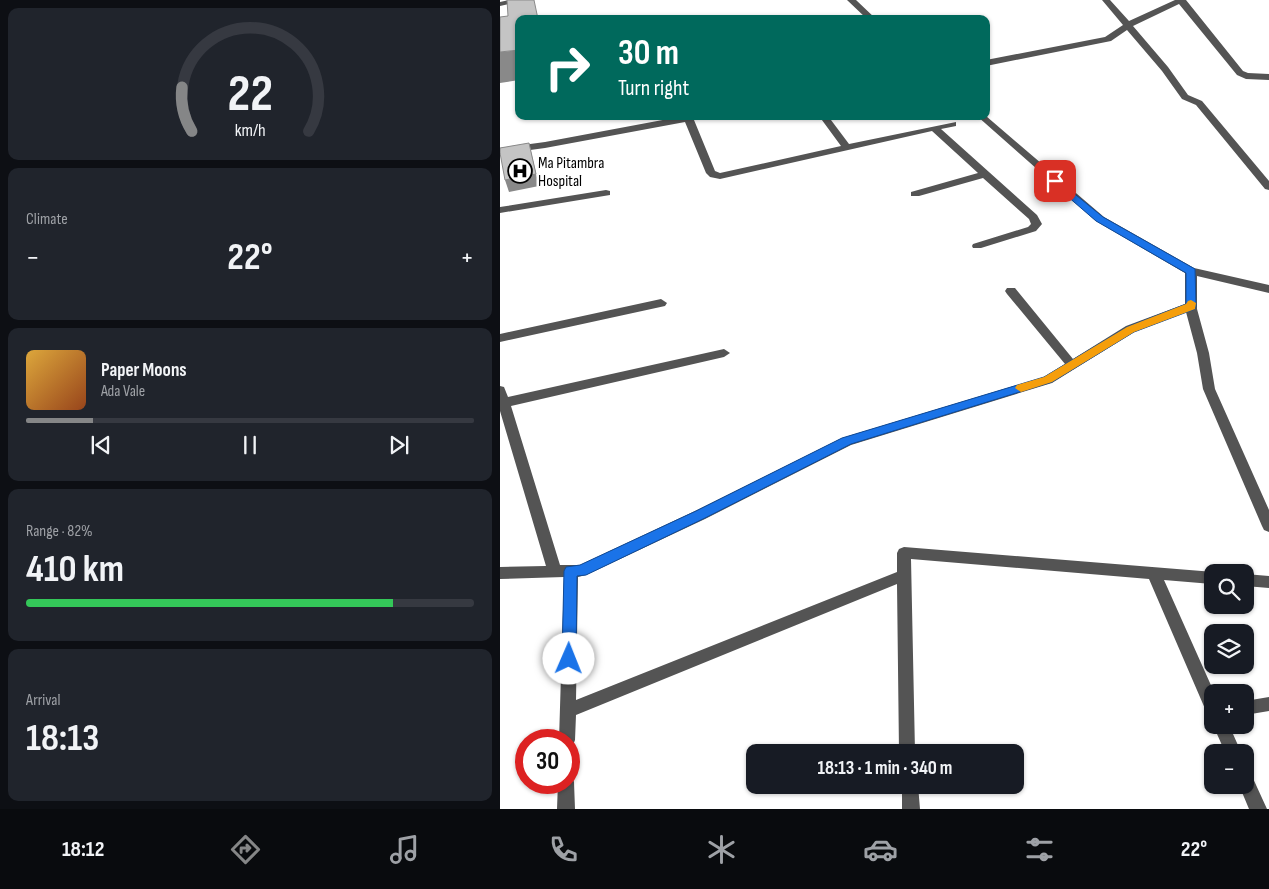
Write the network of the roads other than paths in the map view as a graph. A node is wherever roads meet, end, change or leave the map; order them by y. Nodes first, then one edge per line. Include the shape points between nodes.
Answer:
1 (523, 0) edge
2 (851, 0) edge
3 (1106, 0) edge
4 (1181, 0) edge
5 (500, 4) edge
6 (868, 15) edge
7 (1127, 26) junction
8 (990, 62) edge
9 (1269, 77) edge
10 (677, 120) edge
11 (689, 120) edge
12 (826, 120) edge
13 (986, 120) edge
14 (953, 124) dead end
15 (935, 129) junction
16 (847, 148) junction
17 (500, 151) edge
18 (985, 174) junction
19 (1269, 187) edge
20 (606, 193) dead end
21 (915, 194) dead end
22 (500, 210) edge
23 (977, 246) dead end
24 (1191, 271) junction
25 (1269, 289) edge
26 (1011, 290) dead end
27 (661, 303) dead end
28 (1191, 306) junction
29 (500, 338) edge
30 (724, 353) dead end
31 (1072, 365) junction
32 (502, 396) edge
33 (1269, 526) edge
34 (555, 571) junction
35 (571, 571) junction
36 (500, 573) edge
37 (1154, 573) junction
38 (904, 574) junction
39 (1204, 577) edge
40 (1254, 581) edge
41 (1269, 582) edge
42 (1204, 688) edge
43 (1269, 704) edge
44 (1254, 706) edge
45 (568, 711) junction
46 (567, 729) edge
47 (907, 744) edge
48 (566, 794) edge
49 (910, 794) edge
50 (1251, 794) edge
51 (566, 809) edge
52 (911, 809) edge
53 (1258, 809) edge

1 - 5 street
2 - 6 street
3 - 7 street
4 - 7 street
4 - 9 street via 1240,72 1246,76
7 - 8 street via 1108,39
7 - 19 street via 1185,97 1199,103
10 - 17 street
11 - 16 street via 714,175 730,175
12 - 16 street
13 - 24 street via 1100,219
14 - 15 street
15 - 16 street
15 - 18 street
18 - 21 street
18 - 23 street via 1037,224 1032,229
20 - 22 street
24 - 25 street
24 - 28 street
26 - 31 street
27 - 29 street
28 - 31 street via 1130,329
28 - 33 street via 1209,389
30 - 32 street
31 - 35 street via 1048,380 847,441 700,515 581,571
32 - 34 street
34 - 35 street
34 - 36 street
35 - 45 street
37 - 38 street via 904,553
37 - 39 street
37 - 42 street
38 - 45 street
38 - 47 street
40 - 41 street
43 - 44 street
45 - 46 street
48 - 51 street
49 - 52 street
50 - 53 street

